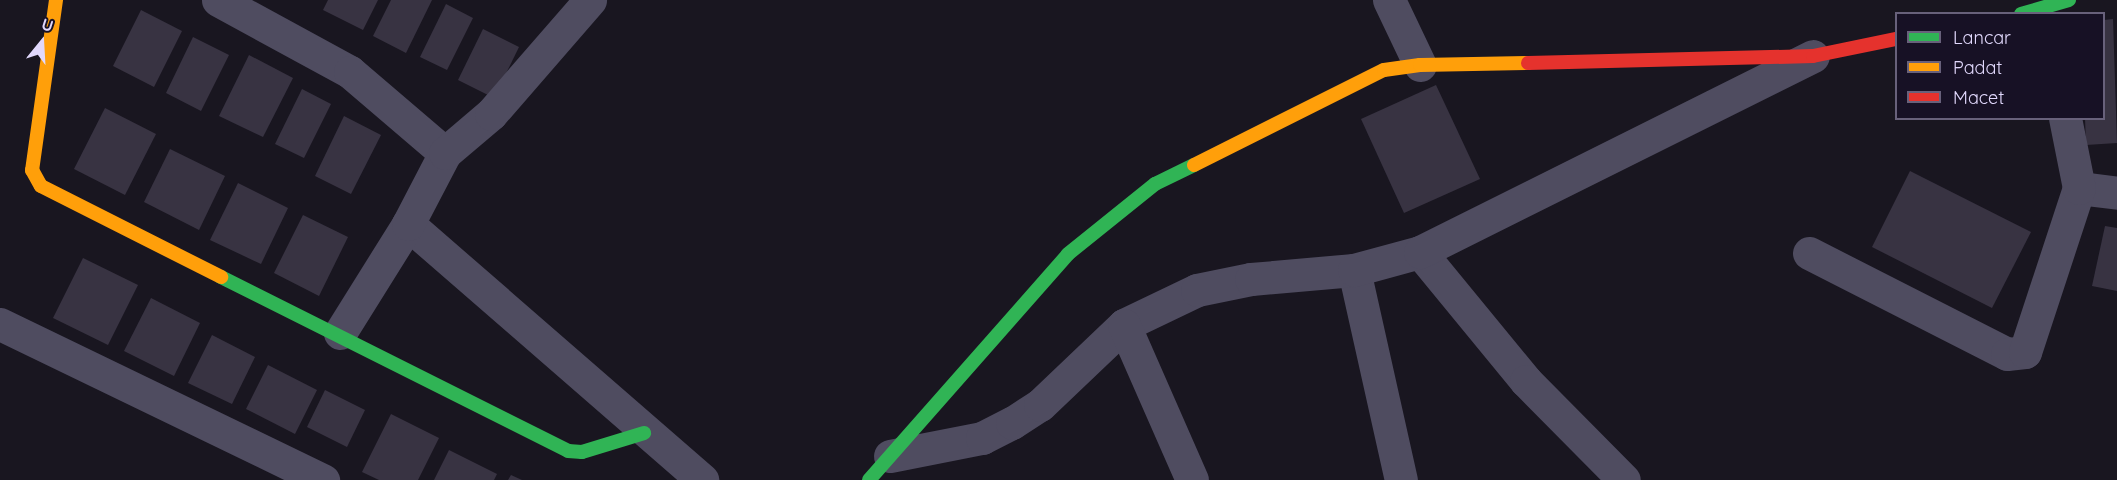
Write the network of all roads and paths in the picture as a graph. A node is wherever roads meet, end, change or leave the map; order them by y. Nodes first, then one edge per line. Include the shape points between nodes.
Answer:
1 (56, 0) edge
2 (218, 0) edge
3 (590, 0) edge
4 (1389, 0) edge
5 (1895, 39) edge
6 (1814, 56) junction
7 (1420, 65) junction
8 (2066, 120) edge
9 (445, 153) junction
10 (2079, 188) junction
11 (2117, 193) edge
12 (408, 224) junction
13 (1420, 252) junction
14 (1809, 253) dead end
15 (1354, 270) junction
16 (0, 324) edge
17 (1124, 325) junction
18 (340, 333) junction
19 (644, 433) junction
20 (879, 468) edge
21 (323, 480) edge
22 (702, 480) edge
23 (1192, 480) edge
24 (1401, 480) edge
25 (1624, 480) edge

1 - 18 street via 32,170 41,186
2 - 9 street via 350,72
3 - 9 street via 491,114
4 - 7 street
5 - 6 street
6 - 7 street
6 - 13 street
7 - 20 street via 1384,70 1155,184 1068,254
8 - 10 street
9 - 12 street
10 - 11 street
10 - 14 street via 2030,347 2025,352 2007,354
12 - 18 street
12 - 19 street
13 - 15 street
13 - 25 street via 1526,381
15 - 17 street via 1251,279 1197,290
15 - 24 street
16 - 21 street
17 - 20 street via 1040,405 1012,423 982,438
17 - 23 street
18 - 19 street via 568,452 582,452
19 - 22 street

